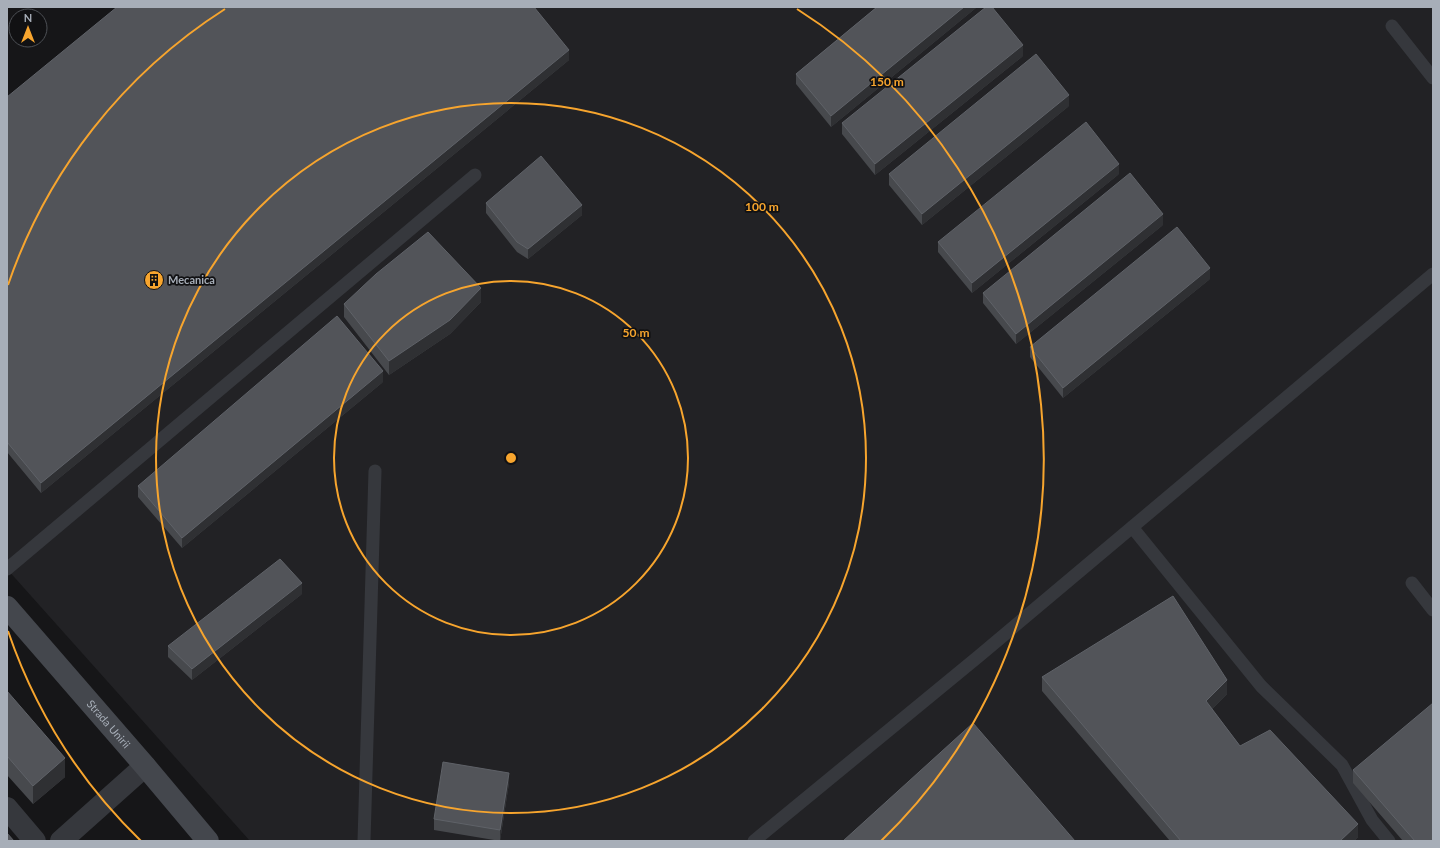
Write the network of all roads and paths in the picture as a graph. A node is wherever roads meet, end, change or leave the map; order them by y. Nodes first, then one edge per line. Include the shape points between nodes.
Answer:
1 (1392, 26) dead end
2 (1433, 78) edge
3 (475, 175) dead end
4 (1433, 274) edge
5 (375, 471) dead end
6 (1132, 527) junction
7 (7, 569) edge
8 (1412, 583) dead end
9 (7, 608) edge
10 (1433, 610) edge
11 (145, 766) junction
12 (7, 808) edge
13 (35, 841) edge
14 (61, 841) edge
15 (208, 841) edge
16 (364, 841) edge
17 (754, 841) edge
18 (1389, 841) edge

1 - 2 lane
3 - 7 lane
4 - 6 lane
5 - 16 lane
6 - 17 lane
6 - 18 lane via 1261,686 1342,765 1372,820
8 - 10 lane
9 - 11 main road, Strada Unirii
11 - 14 street
11 - 15 main road, Strada Unirii
12 - 13 street

